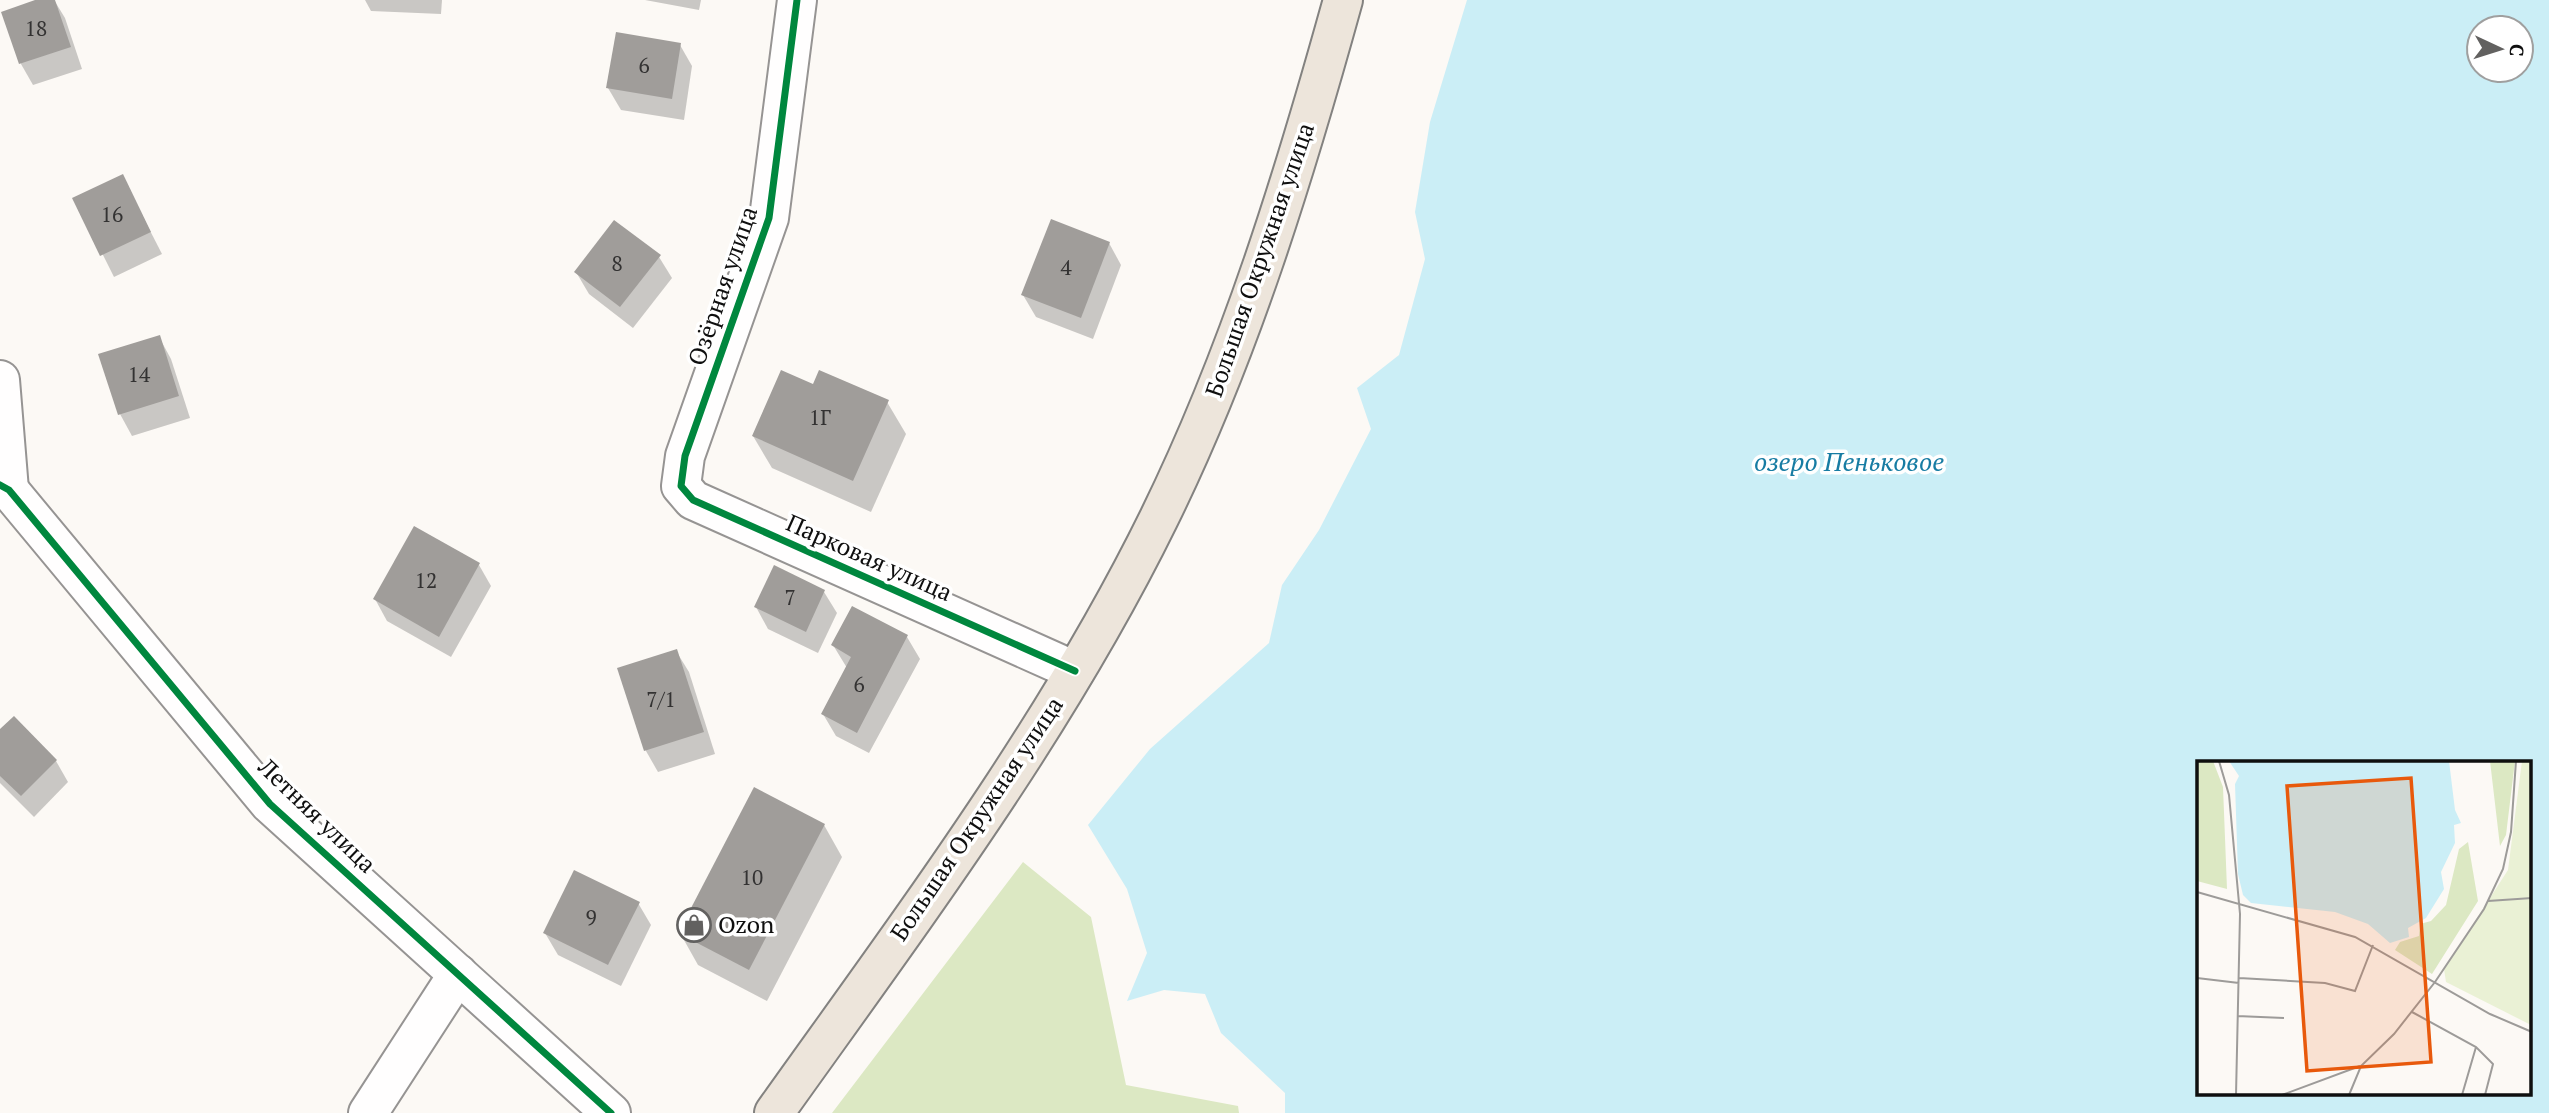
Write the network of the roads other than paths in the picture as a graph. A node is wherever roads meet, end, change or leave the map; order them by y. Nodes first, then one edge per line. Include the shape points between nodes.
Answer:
1 (797, 0) edge
2 (1343, 0) edge
3 (0, 380) edge
4 (685, 456) joint
5 (5, 488) edge
6 (1074, 671) junction
7 (458, 974) junction
8 (368, 1113) edge
9 (611, 1113) edge
10 (774, 1113) edge

1 - 4 street, Озёрная улица via 769,218
2 - 6 main road, Большая Окружная улица via 1308,126 1232,352 1158,519
3 - 5 street
4 - 6 street, Парковая улица via 681,486 693,500
5 - 7 street, Летняя улица via 270,804
6 - 10 main road, Большая Окружная улица via 941,877
7 - 8 street
7 - 9 street, Летняя улица

